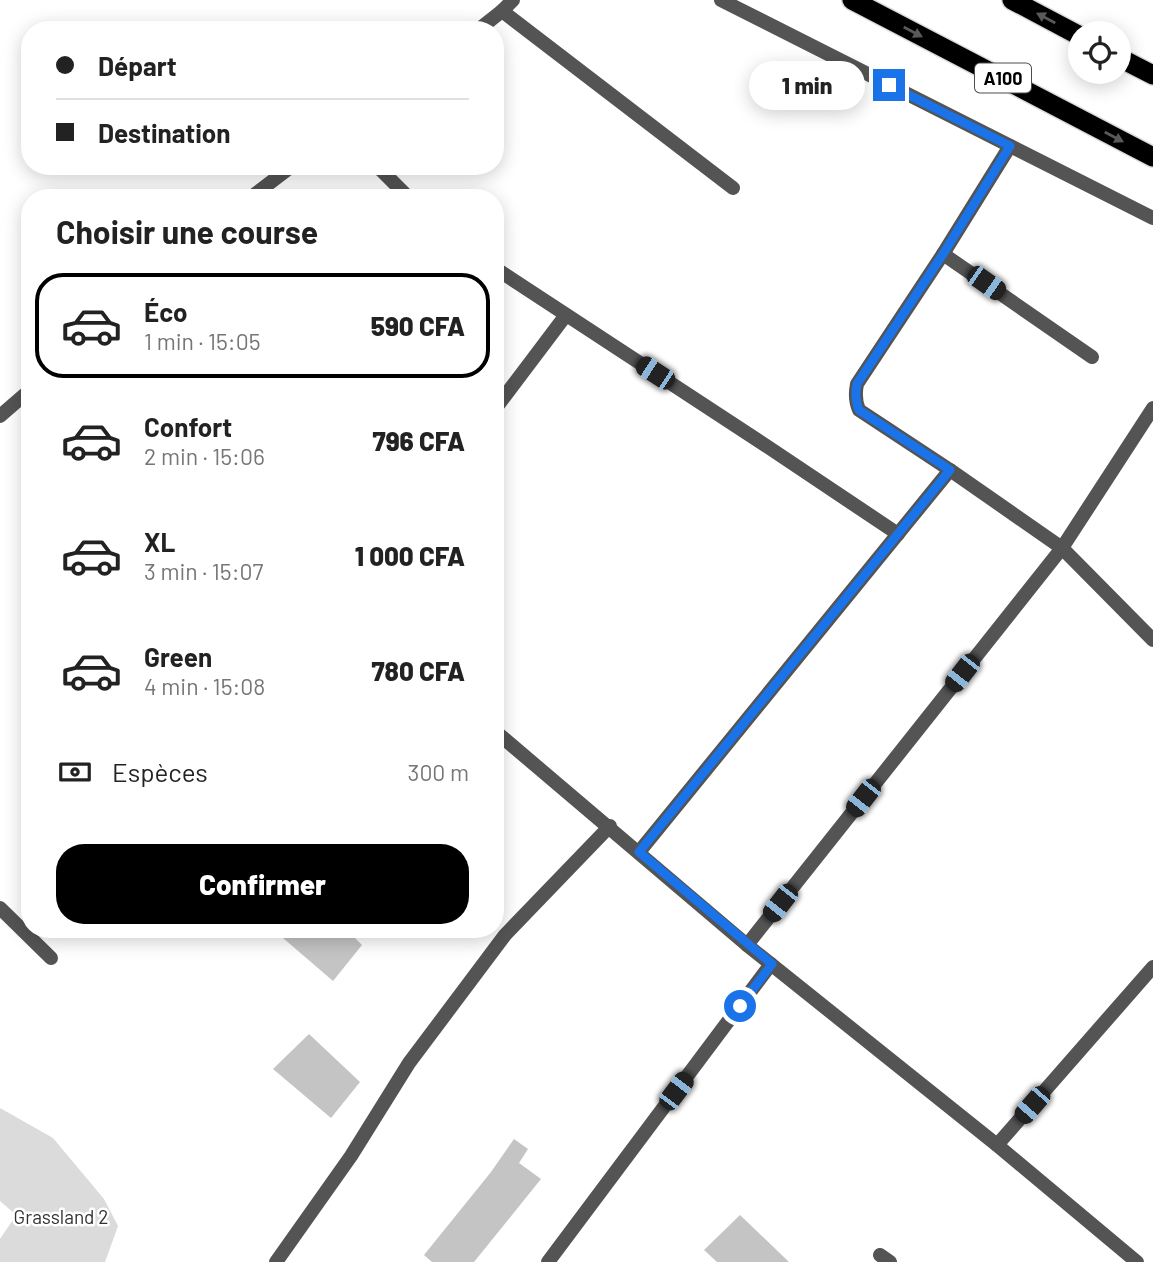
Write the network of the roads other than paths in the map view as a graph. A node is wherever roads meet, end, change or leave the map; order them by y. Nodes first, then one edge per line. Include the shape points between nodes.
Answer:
1 (513, 0) edge
2 (721, 0) edge
3 (852, 0) edge
4 (1012, 0) edge
5 (502, 11) junction
6 (489, 21) edge
7 (1068, 30) edge
8 (1131, 64) edge
9 (1153, 75) edge
10 (1010, 146) junction
11 (1153, 157) edge
12 (280, 175) edge
13 (386, 175) edge
14 (733, 188) dead end
15 (262, 189) edge
16 (400, 189) edge
17 (1153, 218) edge
18 (943, 254) junction
19 (504, 274) edge
20 (566, 315) junction
21 (1092, 357) dead end
22 (504, 397) edge
23 (21, 398) edge
24 (1153, 408) edge
25 (0, 416) edge
26 (950, 470) junction
27 (898, 534) junction
28 (1062, 548) junction
29 (1153, 640) edge
30 (504, 739) edge
31 (610, 827) junction
32 (639, 852) junction
33 (0, 908) edge
34 (21, 929) edge
35 (504, 936) edge
36 (31, 938) edge
37 (503, 938) edge
38 (747, 945) junction
39 (51, 958) dead end
40 (772, 964) junction
41 (1153, 967) edge
42 (997, 1145) junction
43 (276, 1262) edge
44 (548, 1262) edge
45 (1137, 1262) edge

1 - 5 street
2 - 10 street
3 -> 11 highway, A100
7 -> 4 highway
5 - 6 street
5 - 14 street
8 - 9 highway
10 - 17 street
10 - 18 street
12 - 15 street
13 - 16 street
18 - 21 street
18 - 26 street via 857,384 855,402 859,410
19 - 20 street
20 - 22 street
20 - 27 street
23 - 25 street
24 - 28 street
26 - 27 street
26 - 28 street
27 - 32 street
28 - 29 street
28 - 38 street
30 - 31 street
31 - 32 street
31 - 35 street
32 - 38 street
33 - 34 street
36 - 39 street
37 - 43 street via 409,1063
38 - 40 street
40 - 42 street
40 - 44 street
41 - 42 street
42 - 45 street

